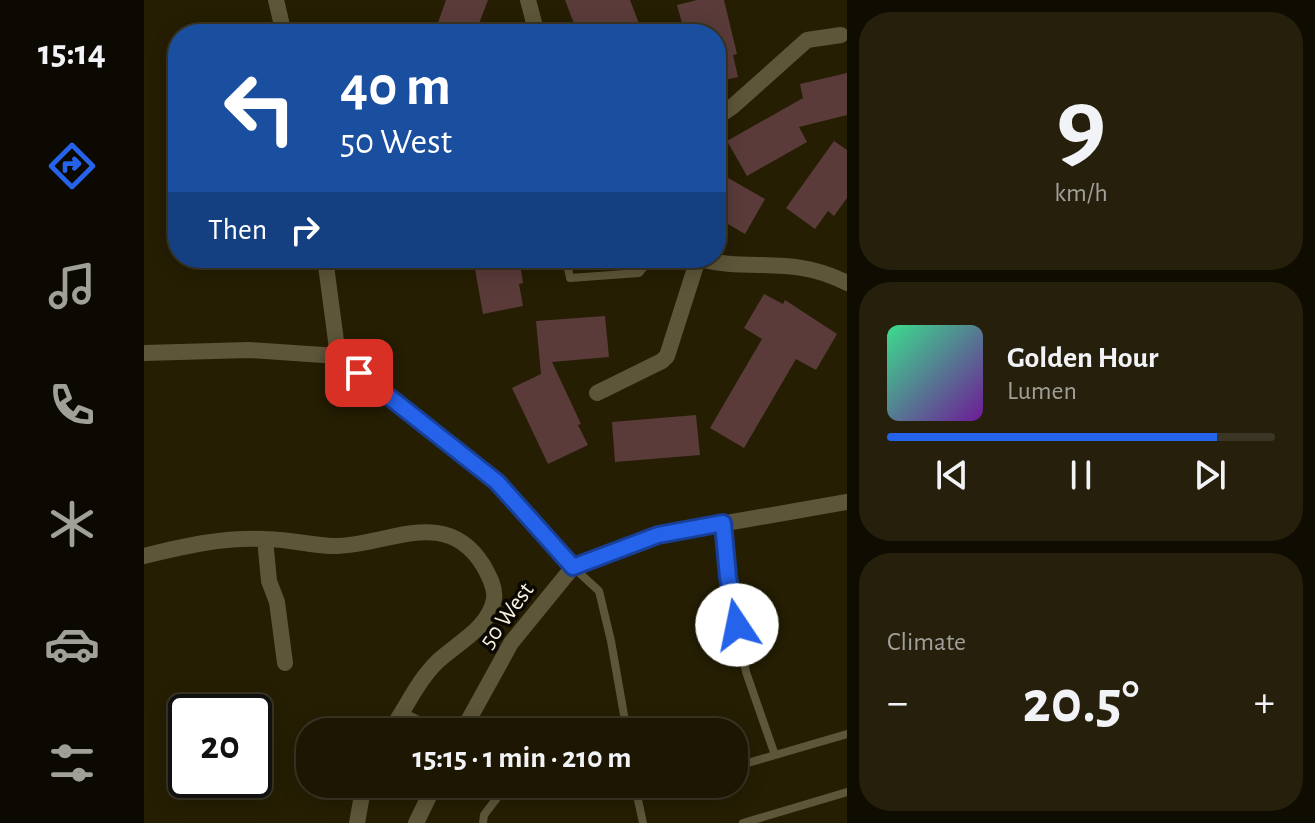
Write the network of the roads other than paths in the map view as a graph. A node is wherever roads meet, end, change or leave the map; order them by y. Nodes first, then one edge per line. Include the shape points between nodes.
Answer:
1 (276, 0) edge
2 (528, 0) edge
3 (282, 24) edge
4 (534, 24) edge
5 (841, 35) dead end
6 (726, 111) edge
7 (726, 264) edge
8 (326, 268) edge
9 (568, 268) edge
10 (643, 268) edge
11 (694, 268) edge
12 (846, 279) edge
13 (144, 353) edge
14 (338, 356) junction
15 (597, 393) dead end
16 (847, 502) edge
17 (723, 523) junction
18 (265, 539) junction
19 (144, 556) edge
20 (573, 567) junction
21 (285, 663) dead end
22 (401, 716) joint
23 (405, 718) edge
24 (470, 718) edge
25 (625, 718) edge
26 (847, 734) edge
27 (775, 755) junction
28 (748, 763) edge
29 (847, 792) edge
30 (361, 798) edge
31 (428, 798) edge
32 (497, 798) edge
33 (638, 798) edge
34 (357, 823) edge
35 (416, 823) edge
36 (483, 823) edge
37 (643, 823) edge
38 (743, 823) edge

1 - 3 street
2 - 4 street
5 - 6 street via 807,40
7 - 12 street via 794,265
8 - 14 street
9 - 10 lane via 570,278 639,273
11 - 15 street via 667,356
13 - 14 street via 249,350
14 - 20 street via 497,482
16 - 17 street
17 - 20 street via 658,535
17 - 27 lane via 746,672
18 - 19 street via 207,541
18 - 21 street
18 - 22 street via 355,545 425,530 452,536 474,551 491,578 494,599 474,633 437,662
20 - 24 street, 50 West via 511,643
20 - 25 lane via 599,591
22 - 23 street
26 - 27 lane
27 - 28 lane
29 - 38 lane
30 - 34 street
31 - 35 street
32 - 36 lane
33 - 37 lane

